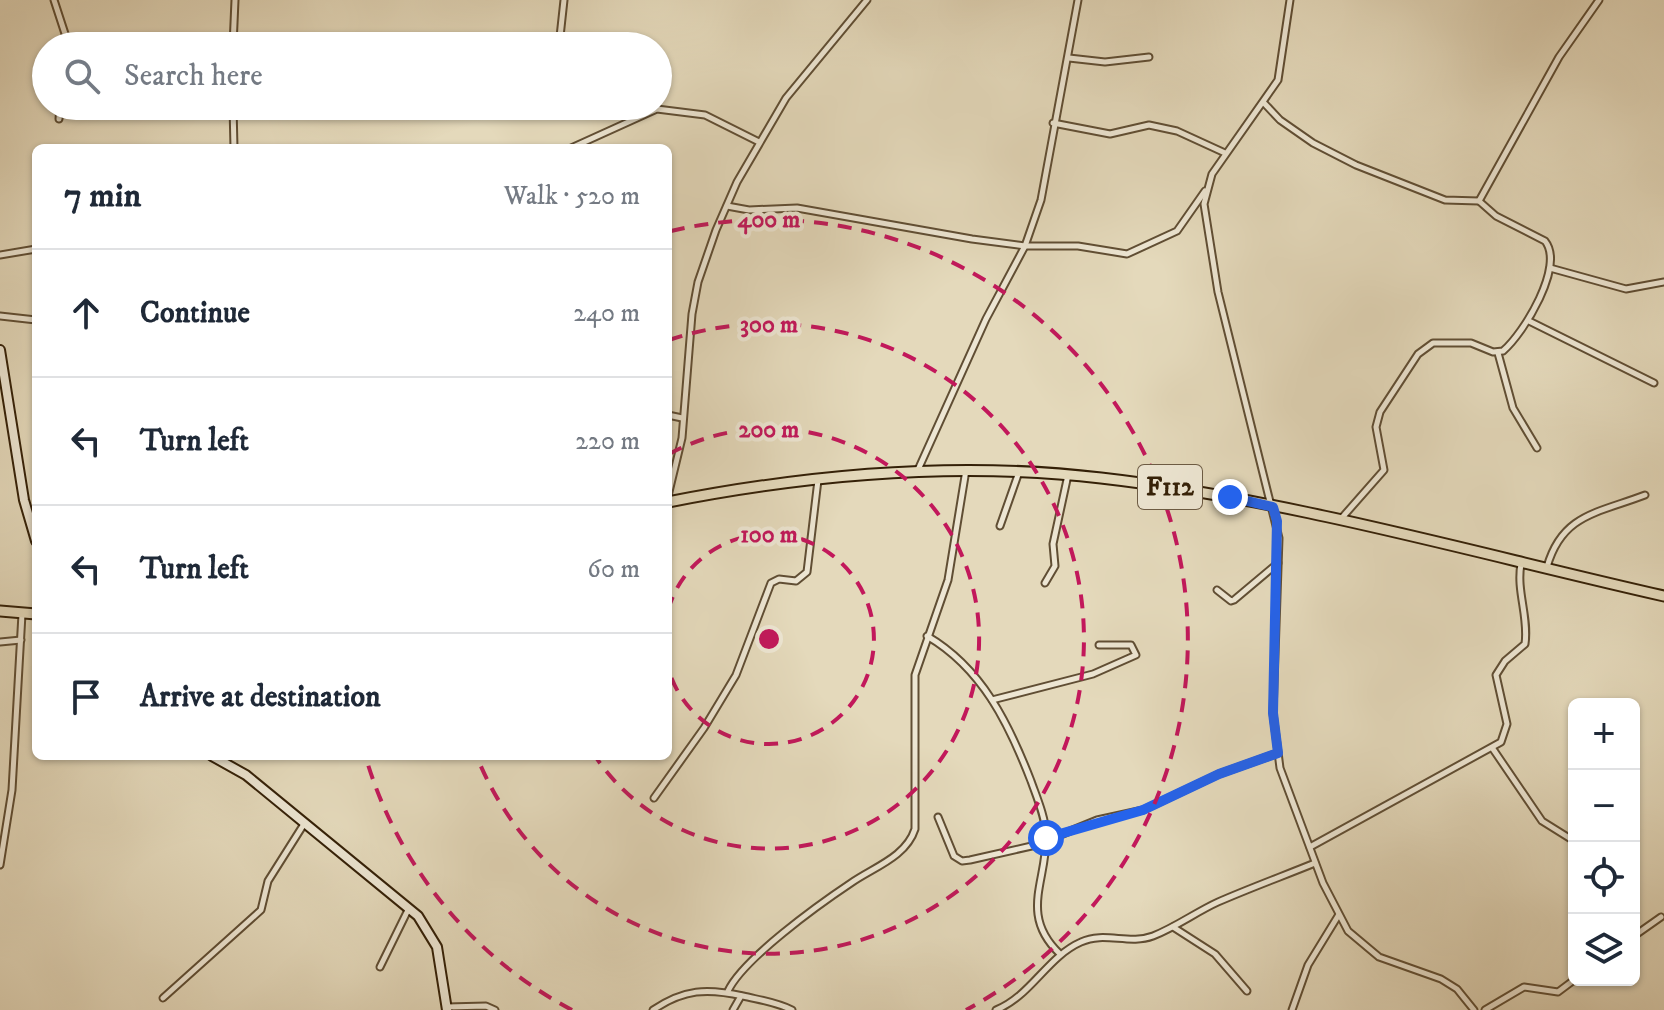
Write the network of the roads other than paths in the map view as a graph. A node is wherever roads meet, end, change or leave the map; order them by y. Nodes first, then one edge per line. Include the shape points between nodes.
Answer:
1 (54, 0) edge
2 (235, 0) edge
3 (564, 0) edge
4 (867, 0) edge
5 (1078, 0) edge
6 (1290, 0) edge
7 (1599, 0) edge
8 (64, 32) edge
9 (234, 32) edge
10 (561, 32) edge
11 (1149, 57) dead end
12 (1069, 58) junction
13 (1264, 103) junction
14 (672, 111) edge
15 (233, 120) edge
16 (633, 120) edge
17 (1053, 123) junction
18 (759, 142) junction
19 (234, 144) edge
20 (580, 144) edge
21 (1225, 153) junction
22 (1207, 186) junction
23 (1479, 201) junction
24 (726, 206) junction
25 (1025, 246) junction
26 (32, 250) edge
27 (0, 255) edge
28 (1550, 268) junction
29 (1664, 282) edge
30 (0, 316) edge
31 (32, 320) edge
32 (1529, 321) junction
33 (0, 350) edge
34 (1498, 353) junction
35 (1654, 383) dead end
36 (672, 416) edge
37 (682, 418) junction
38 (1537, 448) dead end
39 (966, 470) junction
40 (917, 472) junction
41 (1019, 472) junction
42 (1068, 475) junction
43 (819, 479) junction
44 (672, 482) edge
45 (1645, 495) dead end
46 (672, 498) edge
47 (1273, 507) junction
48 (1340, 520) junction
49 (1000, 526) dead end
50 (32, 527) edge
51 (1278, 563) junction
52 (1521, 563) junction
53 (1546, 568) junction
54 (1045, 583) dead end
55 (1217, 590) dead end
56 (1664, 596) edge
57 (0, 611) edge
58 (22, 614) junction
59 (32, 614) edge
60 (927, 636) junction
61 (21, 640) junction
62 (0, 642) edge
63 (1099, 645) dead end
64 (992, 700) junction
65 (1493, 749) junction
66 (1278, 753) junction
67 (219, 760) edge
68 (654, 798) dead end
69 (938, 817) dead end
70 (304, 824) junction
71 (1568, 837) edge
72 (1046, 838) junction
73 (1310, 847) junction
74 (1315, 863) junction
75 (0, 865) edge
76 (409, 908) junction
77 (1338, 916) junction
78 (1661, 917) dead end
79 (1172, 926) junction
80 (1640, 932) edge
81 (1060, 954) junction
82 (380, 967) dead end
83 (1568, 984) edge
84 (728, 991) junction
85 (1247, 991) dead end
86 (741, 996) junction
87 (163, 998) dead end
88 (447, 1009) edge
89 (495, 1010) edge
90 (653, 1010) edge
91 (733, 1010) edge
92 (792, 1010) edge
93 (996, 1010) edge
94 (1292, 1010) edge
95 (1474, 1010) edge
96 (1485, 1010) edge

1 - 8 street
2 - 9 street
3 - 10 street
4 - 18 street via 786,98
5 - 12 street
6 - 13 street via 1278,80
7 - 23 street via 1559,57
11 - 12 street via 1105,62
12 - 17 street
13 - 21 street
13 - 23 street via 1313,143 1356,165 1445,200
14 - 18 street via 705,115
15 - 19 street
16 - 20 street
17 - 21 street via 1110,134 1149,125 1177,131
17 - 25 street via 1041,200
18 - 24 street
21 - 22 street
22 - 25 street via 1177,231 1131,254
22 - 47 street via 1204,204 1212,263
23 - 28 street via 1496,216 1545,241
24 - 25 street via 823,211
24 - 37 street via 698,282
25 - 40 street
26 - 27 street
28 - 29 street via 1626,289
28 - 32 street
30 - 31 street
32 - 34 street
32 - 35 street
33 - 50 main road
34 - 38 street via 1513,408
34 - 48 street via 1453,342 1433,343 1418,354 1380,412 1376,427 1384,470
36 - 37 street
37 - 44 street
39 - 40 main road, F112
39 - 41 main road, F112
39 - 60 street via 948,580
40 - 43 main road, F112
41 - 42 main road, F112
41 - 49 street
42 - 47 main road, F112
42 - 54 street via 1053,544 1054,574
43 - 46 main road, F112
43 - 68 street via 807,572 802,579 771,583 736,675
45 - 53 street via 1568,526 1553,546
47 - 48 main road, F112
47 - 51 street
48 - 52 main road, F112
51 - 55 street via 1231,601
51 - 66 street via 1273,700
52 - 53 main road, F112
52 - 65 street via 1525,644 1498,669 1507,724 1505,736
53 - 56 main road, F112
57 - 58 main road
58 - 59 main road
58 - 61 street
60 - 64 street via 959,658
60 - 84 street via 915,675 911,842 741,969
61 - 62 street
61 - 75 street via 12,790
63 - 64 street via 1131,645 1136,655 1093,674
64 - 72 street via 1010,727
65 - 71 street via 1536,815
65 - 73 street
66 - 72 street via 1143,810
66 - 73 street
67 - 70 main road via 246,775
69 - 72 street via 954,856 962,861 1036,845
70 - 76 main road
70 - 87 street via 268,881 261,910
72 - 81 street via 1037,908 1047,942
73 - 74 street
74 - 77 street
74 - 79 street
76 - 82 street
76 - 88 main road via 437,947
77 - 94 street via 1308,965
77 - 95 street via 1369,950 1441,979
78 - 80 street
79 - 81 street via 1139,939 1090,937
79 - 85 street via 1215,954
81 - 93 street via 1018,999
83 - 96 street via 1558,992 1514,990
84 - 86 street
84 - 90 street via 691,991
86 - 91 street
86 - 92 street
88 - 89 street

